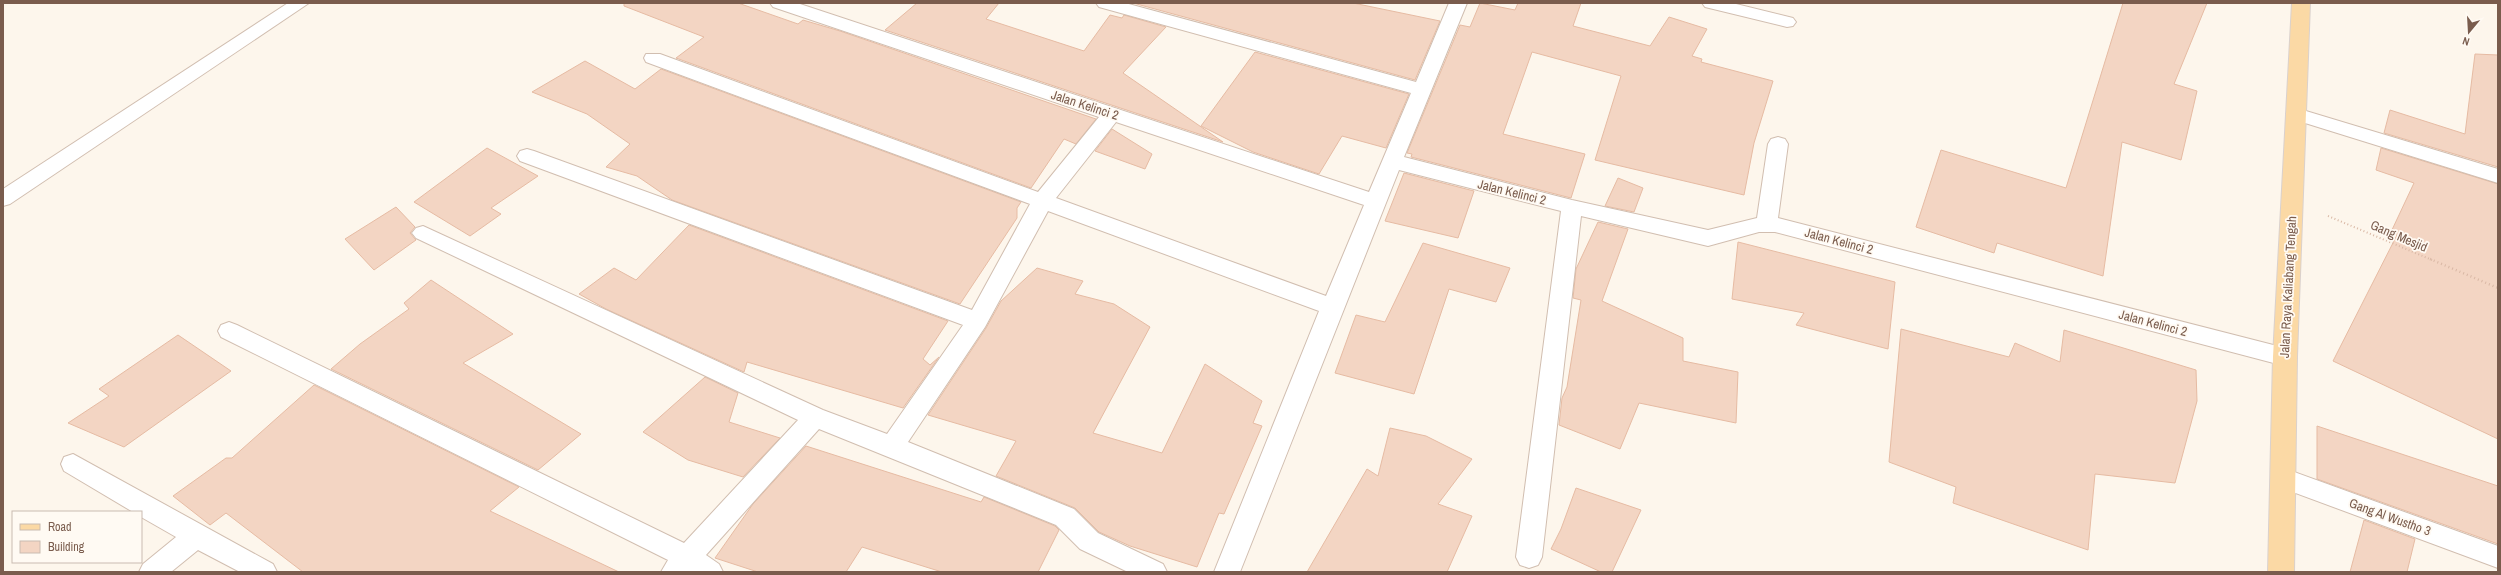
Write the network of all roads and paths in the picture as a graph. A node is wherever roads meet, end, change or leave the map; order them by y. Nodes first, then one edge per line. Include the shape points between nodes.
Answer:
1 (300, 3) edge
2 (1458, 3) edge
3 (1711, 3) edge
4 (2301, 3) edge
5 (791, 5) edge
6 (1118, 5) edge
7 (1787, 22) dead end
8 (653, 58) dead end
9 (1422, 90) junction
10 (1112, 114) junction
11 (2296, 114) junction
12 (1778, 144) dead end
13 (527, 156) dead end
14 (1392, 161) junction
15 (2498, 176) edge
16 (3, 199) edge
17 (1044, 200) junction
18 (2292, 201) junction
19 (1376, 202) junction
20 (1572, 207) junction
21 (1767, 224) junction
22 (423, 233) dead end
23 (2498, 288) edge
24 (1332, 307) junction
25 (977, 321) junction
26 (229, 331) dead end
27 (2285, 357) junction
28 (815, 417) junction
29 (892, 446) junction
30 (73, 464) dead end
31 (2283, 478) junction
32 (196, 536) junction
33 (1529, 557) dead end
34 (2498, 557) edge
35 (680, 565) edge
36 (152, 572) edge
37 (264, 572) edge
38 (710, 572) edge
39 (1154, 572) edge
40 (1227, 572) edge
41 (2281, 572) edge

1 - 16 street
2 - 9 street
3 - 7 street
4 - 11 main road, Jalan Raya Kaliabang Tengah
5 - 10 street, Jalan Kelinci 2
6 - 9 street
8 - 17 street
9 - 14 street
10 - 17 street
10 - 19 street, Jalan Kelinci 2
11 - 15 street
11 - 18 main road, Jalan Raya Kaliabang Tengah
12 - 21 street
13 - 25 street
14 - 19 street
14 - 20 street, Jalan Kelinci 2
17 - 24 street
17 - 25 street
18 - 23 path, Gang Mesjid
18 - 27 main road, Jalan Raya Kaliabang Tengah
19 - 24 street
20 - 21 street, Jalan Kelinci 2 via 1708,238
20 - 33 street
21 - 27 street, Jalan Kelinci 2
22 - 28 street
24 - 40 street
25 - 29 street
26 - 35 street
27 - 31 main road, Jalan Raya Kaliabang Tengah
28 - 29 street
28 - 35 street
29 - 39 street via 1065,518 1089,541
30 - 32 street
31 - 34 street, Gang Al Wustho 3
31 - 41 main road, Jalan Raya Kaliabang Tengah
32 - 36 street
32 - 37 street
35 - 38 street

